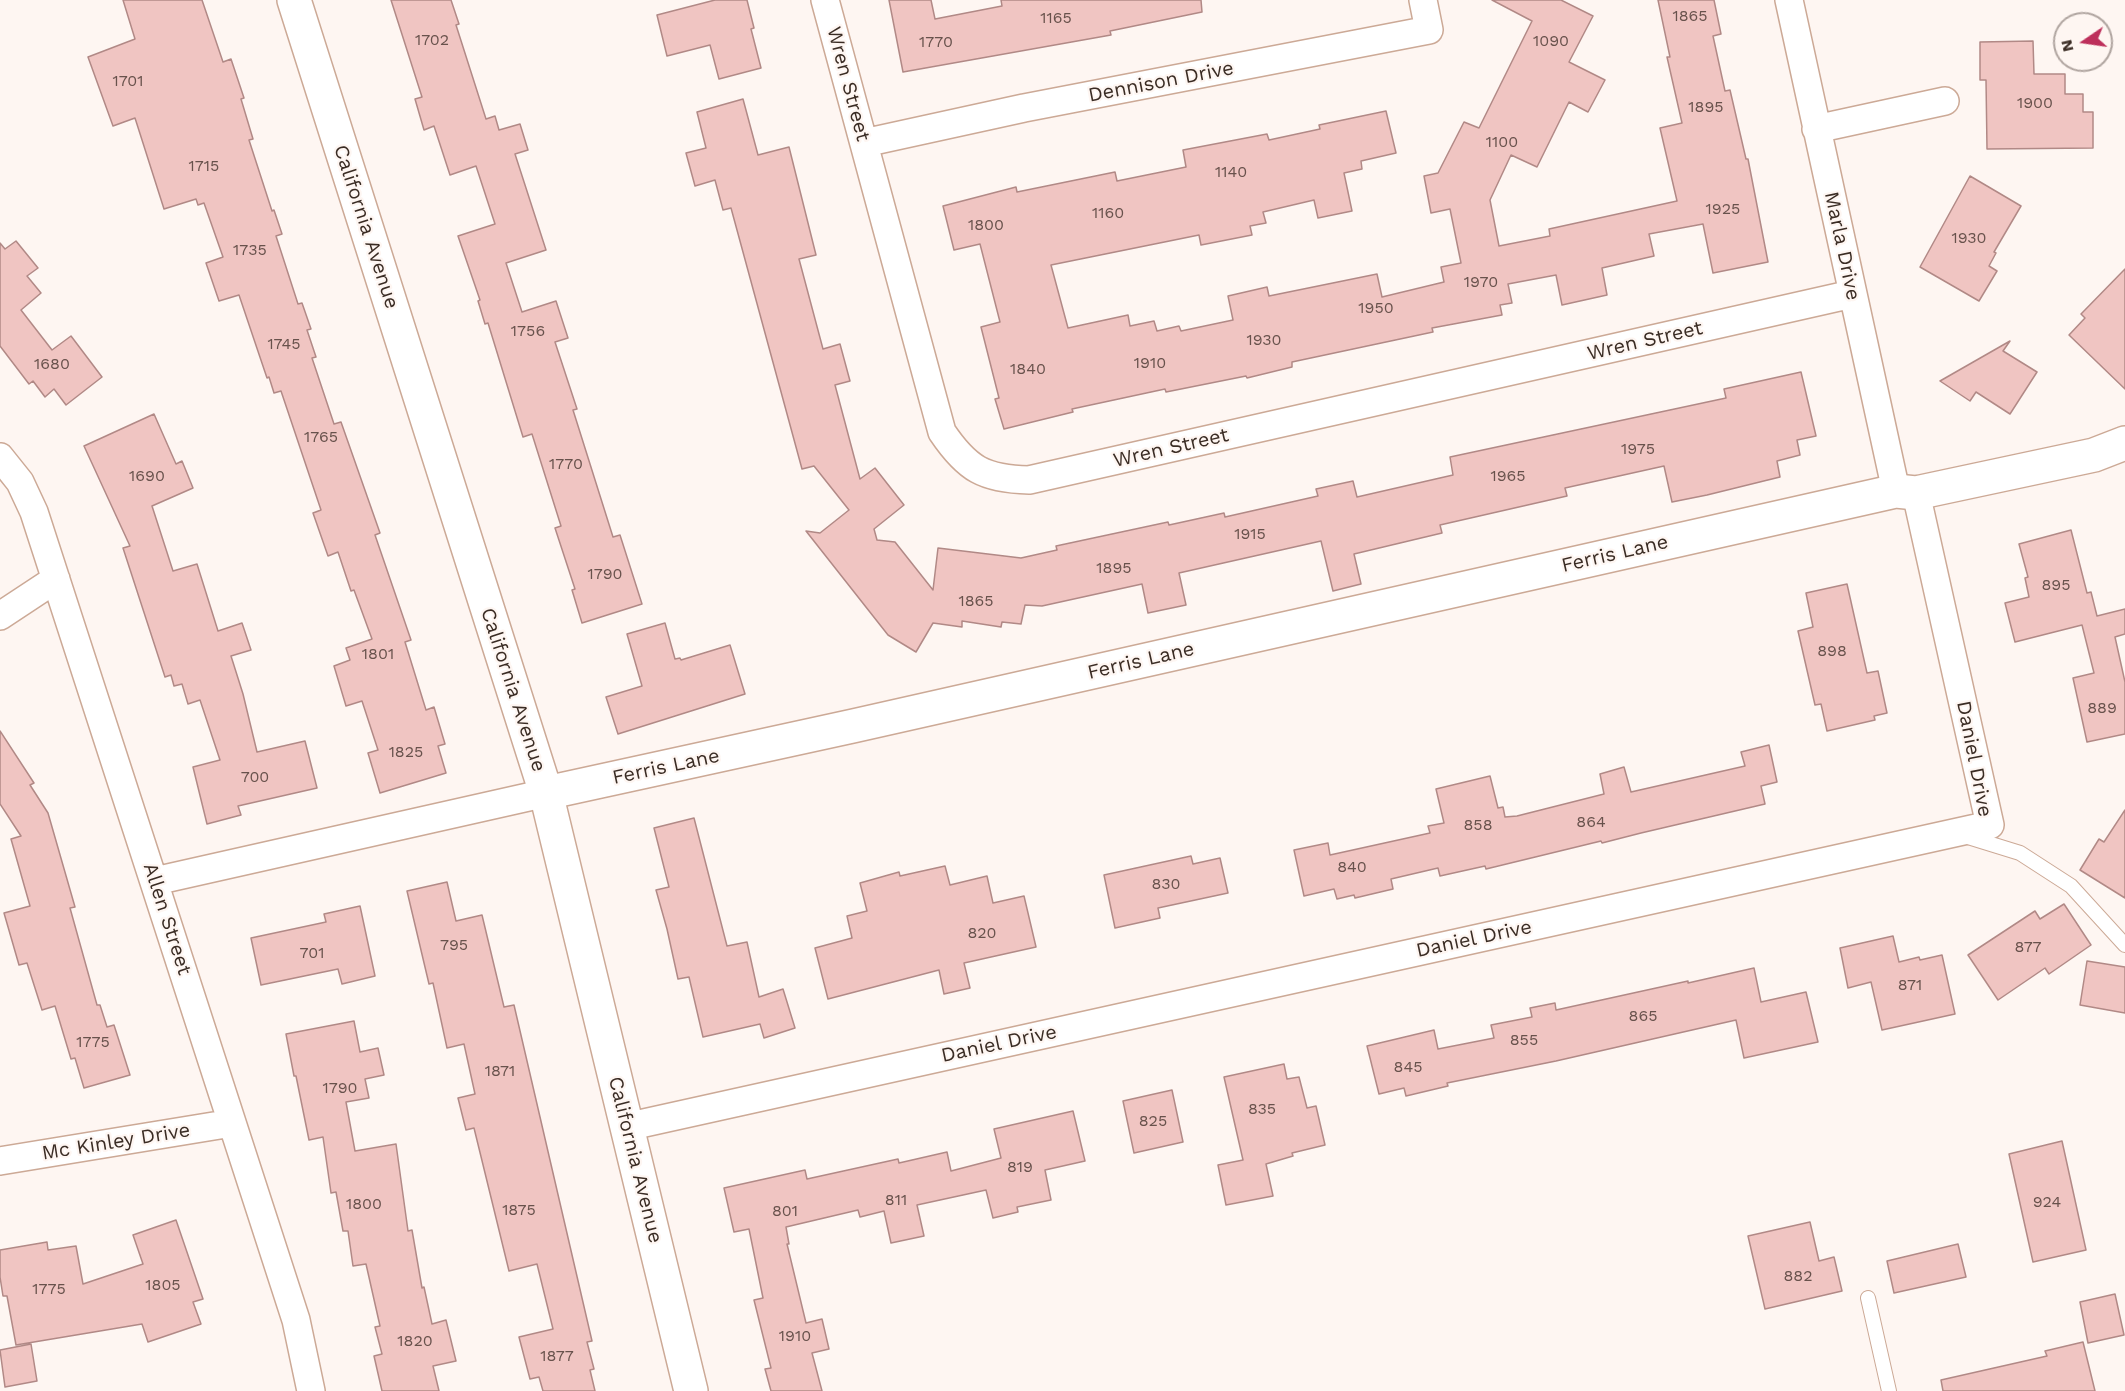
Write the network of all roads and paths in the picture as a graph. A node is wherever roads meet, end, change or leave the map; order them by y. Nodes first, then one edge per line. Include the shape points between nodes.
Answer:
1 (294, 0) edge
2 (825, 0) edge
3 (1423, 0) edge
4 (1789, 0) edge
5 (1945, 101) dead end
6 (1816, 129) junction
7 (864, 143) junction
8 (1852, 294) junction
9 (2125, 443) edge
10 (0, 456) edge
11 (1906, 492) junction
12 (56, 579) junction
13 (0, 616) edge
14 (546, 793) junction
15 (1955, 832) junction
16 (155, 881) junction
17 (2125, 945) edge
18 (232, 1123) junction
19 (626, 1127) junction
20 (0, 1161) edge
21 (1868, 1298) dead end
22 (311, 1391) edge
23 (691, 1391) edge
24 (1889, 1391) edge

1 - 14 street, California Avenue
2 - 7 street, Wren Street
3 - 7 street, Dennison Drive via 1429,30
4 - 6 street, Marla Drive
5 - 6 street
6 - 8 street, Marla Drive
7 - 8 street, Wren Street via 942,432 956,453 977,470 1003,479 1029,480
8 - 11 street, Marla Drive
9 - 11 street, Ferris Lane via 2094,455
10 - 12 street, Allen Street via 20,482 34,512
11 - 14 street, Ferris Lane
11 - 15 street, Daniel Drive via 1990,825
12 - 13 street
12 - 16 street, Allen Street
14 - 16 street, Ferris Lane
14 - 19 street, California Avenue
15 - 17 lane via 2020,853 2071,886
15 - 19 street, Daniel Drive
16 - 18 street, Allen Street
18 - 20 street, Mc Kinley Drive
18 - 22 street, Allen Street via 296,1320
19 - 23 street, California Avenue
21 - 24 lane

